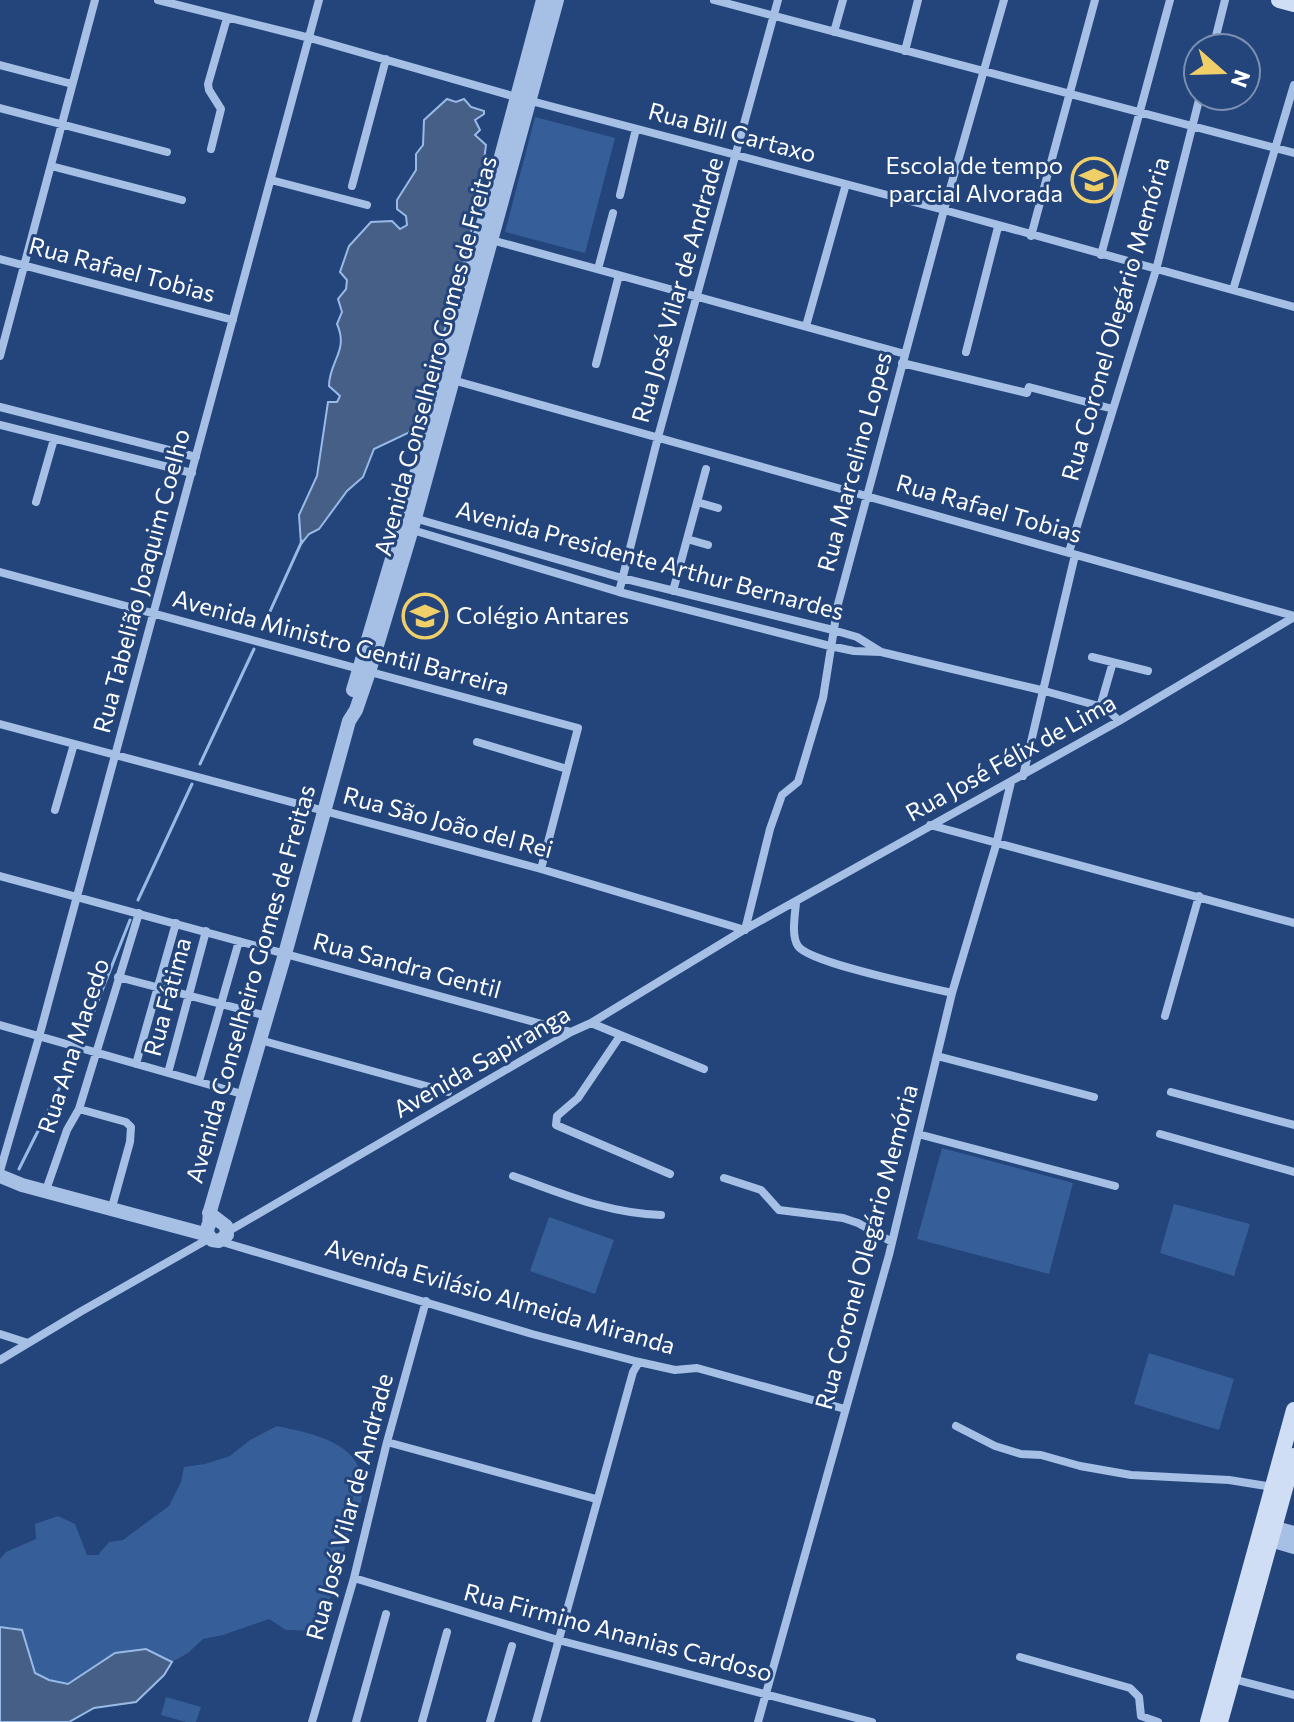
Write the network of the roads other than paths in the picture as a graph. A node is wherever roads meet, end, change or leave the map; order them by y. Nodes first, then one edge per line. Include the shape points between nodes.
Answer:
1 (95, 0) edge
2 (158, 0) edge
3 (319, 0) edge
4 (543, 0) edge
5 (557, 0) edge
6 (714, 0) edge
7 (778, 0) edge
8 (843, 0) edge
9 (918, 0) edge
10 (1004, 0) edge
11 (1095, 0) edge
12 (1170, 0) edge
13 (1225, 0) edge
14 (1279, 0) edge
15 (1294, 4) edge
16 (774, 17) junction
17 (227, 18) junction
18 (834, 32) junction
19 (1217, 32) edge
20 (310, 38) junction
21 (905, 51) junction
22 (386, 59) junction
23 (0, 65) edge
24 (986, 71) junction
25 (72, 84) junction
26 (1294, 85) edge
27 (1071, 94) junction
28 (523, 98) junction
29 (0, 108) edge
30 (1196, 112) edge
31 (1140, 113) junction
32 (61, 125) junction
33 (1192, 126) junction
34 (636, 129) junction
35 (1275, 148) junction
36 (211, 149) dead end
37 (167, 152) dead end
38 (1294, 153) edge
39 (737, 156) junction
40 (51, 166) junction
41 (271, 180) junction
42 (846, 184) junction
43 (352, 186) dead end
44 (620, 195) dead end
45 (182, 200) dead end
46 (367, 205) dead end
47 (944, 210) junction
48 (613, 213) dead end
49 (998, 227) junction
50 (1031, 236) junction
51 (486, 238) junction
52 (1101, 255) junction
53 (0, 259) edge
54 (25, 265) junction
55 (598, 269) junction
56 (1156, 270) junction
57 (619, 275) junction
58 (1233, 290) junction
59 (697, 297) junction
60 (1294, 307) edge
61 (233, 320) junction
62 (806, 326) junction
63 (966, 352) dead end
64 (0, 356) edge
65 (904, 359) junction
66 (596, 364) dead end
67 (446, 378) junction
68 (0, 407) edge
69 (1113, 409) junction
70 (0, 425) edge
71 (658, 437) junction
72 (54, 439) junction
73 (196, 457) junction
74 (706, 469) dead end
75 (192, 473) junction
76 (867, 494) junction
77 (36, 502) dead end
78 (697, 502) junction
79 (718, 508) dead end
80 (408, 522) junction
81 (687, 539) junction
82 (708, 545) dead end
83 (1072, 554) junction
84 (0, 572) edge
85 (622, 578) junction
86 (673, 591) junction
87 (619, 592) junction
88 (154, 613) junction
89 (1294, 616) edge
90 (833, 630) junction
91 (830, 646) junction
92 (881, 652) junction
93 (1092, 657) dead end
94 (1113, 662) junction
95 (364, 670) junction
96 (1148, 671) dead end
97 (1041, 690) junction
98 (1100, 707) junction
99 (1119, 721) junction
100 (0, 724) edge
101 (477, 742) dead end
102 (74, 744) junction
103 (115, 755) junction
104 (567, 769) junction
105 (1023, 776) junction
106 (1011, 782) junction
107 (324, 809) junction
108 (55, 810) dead end
109 (930, 825) junction
110 (996, 845) junction
111 (541, 869) junction
112 (0, 876) edge
113 (76, 896) junction
114 (1199, 896) junction
115 (796, 903) junction
116 (139, 913) junction
117 (176, 923) junction
118 (1294, 923) edge
119 (745, 930) junction
120 (206, 931) junction
121 (239, 941) junction
122 (285, 954) junction
123 (118, 977) junction
124 (158, 987) junction
125 (952, 993) junction
126 (188, 996) junction
127 (221, 1004) junction
128 (267, 1016) junction
129 (1165, 1016) dead end
130 (591, 1023) junction
131 (0, 1025) edge
132 (571, 1032) junction
133 (620, 1036) junction
134 (39, 1037) junction
135 (260, 1040) junction
136 (94, 1054) junction
137 (937, 1056) junction
138 (136, 1064) junction
139 (704, 1069) dead end
140 (168, 1073) junction
141 (199, 1081) junction
142 (448, 1092) dead end
143 (1171, 1092) dead end
144 (242, 1094) junction
145 (1094, 1097) dead end
146 (79, 1109) junction
147 (1294, 1125) edge
148 (918, 1134) junction
149 (1160, 1134) dead end
150 (1294, 1172) edge
151 (0, 1174) edge
152 (670, 1174) dead end
153 (513, 1176) dead end
154 (724, 1178) dead end
155 (22, 1185) junction
156 (1115, 1186) dead end
157 (0, 1187) edge
158 (46, 1190) junction
159 (112, 1207) junction
160 (661, 1215) dead end
161 (216, 1232) junction
162 (892, 1242) junction
163 (426, 1301) junction
164 (0, 1334) edge
165 (28, 1343) junction
166 (0, 1360) edge
167 (639, 1362) junction
168 (845, 1409) junction
169 (1294, 1410) edge
170 (956, 1426) dead end
171 (387, 1442) junction
172 (1294, 1456) edge
173 (1274, 1488) junction
174 (596, 1499) junction
175 (1267, 1533) junction
176 (1294, 1533) edge
177 (1294, 1547) edge
178 (354, 1578) junction
179 (386, 1614) dead end
180 (447, 1632) dead end
181 (558, 1640) junction
182 (512, 1646) dead end
183 (1020, 1657) dead end
184 (1233, 1679) junction
185 (766, 1695) junction
186 (1294, 1695) edge
187 (312, 1722) edge
188 (356, 1722) edge
189 (422, 1722) edge
190 (490, 1722) edge
191 (536, 1722) edge
192 (758, 1722) edge
193 (872, 1722) edge
194 (1158, 1722) edge
195 (1208, 1722) edge
196 (1220, 1722) edge

1 - 25 street
2 - 17 street, Rua Bill Cartaxo
3 - 20 street, Rua Tabelião Joaquim Coelho
4 - 28 street, Avenida Conselheiro Gomes de Freitas
5 - 28 street, Avenida Conselheiro Gomes de Freitas
6 - 16 street
7 - 16 street, Rua José Vilar de Andrade
8 - 18 street
9 - 21 street
10 - 24 street, Rua Marcelino Lopes
11 - 27 street
12 - 31 street
13 - 19 street
14 - 15 main road
16 - 18 street
16 - 39 street, Rua José Vilar de Andrade
17 - 20 street, Rua Bill Cartaxo
17 - 36 street via 208,84 221,109
18 - 21 street
20 - 22 street, Rua Bill Cartaxo
20 - 41 street, Rua Tabelião Joaquim Coelho
21 - 24 street
22 - 28 street, Rua Bill Cartaxo
22 - 43 street
23 - 25 street
24 - 27 street
24 - 47 street, Rua Marcelino Lopes
25 - 32 street
26 - 35 street
27 - 31 street
27 - 50 street
28 - 34 street, Rua Bill Cartaxo
28 - 51 street, Avenida Conselheiro Gomes de Freitas
29 - 32 street
30 - 33 street, Rua Coronel Olegário Memória
31 - 33 street
31 - 52 street
32 - 37 street
32 - 40 street
33 - 35 street
33 - 56 street, Rua Coronel Olegário Memória
34 - 39 street, Rua Bill Cartaxo
34 - 44 street
35 - 38 street
35 - 58 street
39 - 42 street, Rua Bill Cartaxo
39 - 59 street, Rua José Vilar de Andrade
40 - 45 street
40 - 54 street
41 - 46 street
41 - 61 street, Rua Tabelião Joaquim Coelho
42 - 47 street, Rua Bill Cartaxo
42 - 62 street
47 - 49 street, Rua Bill Cartaxo
47 - 65 street, Rua Marcelino Lopes
48 - 55 street
49 - 50 street, Rua Bill Cartaxo
49 - 63 street
50 - 52 street, Rua Bill Cartaxo
51 - 55 street
51 - 67 street, Avenida Conselheiro Gomes de Freitas
52 - 56 street, Rua Bill Cartaxo
53 - 54 street, Rua Rafael Tobias
54 - 61 street, Rua Rafael Tobias
54 - 64 street
55 - 57 street
56 - 58 street, Rua Bill Cartaxo
56 - 69 street, Rua Coronel Olegário Memória
57 - 59 street
57 - 66 street
58 - 60 street, Rua Bill Cartaxo
59 - 62 street
59 - 71 street, Rua José Vilar de Andrade
61 - 73 street, Rua Tabelião Joaquim Coelho
62 - 65 street
65 - 69 street via 1027,393 1029,387
65 - 76 street, Rua Marcelino Lopes
67 - 71 street, Rua Rafael Tobias
67 - 80 street, Avenida Conselheiro Gomes de Freitas
68 - 73 street
69 - 83 street, Rua Coronel Olegário Memória
70 - 72 street
71 - 76 street, Rua Rafael Tobias
71 - 85 street, Rua José Vilar de Andrade
72 - 75 street
72 - 77 street
73 - 75 street, Rua Tabelião Joaquim Coelho
74 - 78 street
75 - 88 street, Rua Tabelião Joaquim Coelho
76 - 83 street, Rua Rafael Tobias
76 - 90 street, Rua Marcelino Lopes
78 - 79 street
78 - 81 street
80 - 85 street, Avenida Presidente Arthur Bernardes
80 - 87 street, Avenida Presidente Arthur Bernardes
80 - 95 street, Avenida Conselheiro Gomes de Freitas
81 - 82 street
81 - 86 street
83 - 89 street, Rua Rafael Tobias
83 - 97 street, Rua Coronel Olegário Memória
84 - 88 street, Avenida Ministro Gentil Barreira
85 - 86 street, Avenida Presidente Arthur Bernardes
85 - 87 street, Rua José Vilar de Andrade
86 - 90 street, Avenida Presidente Arthur Bernardes
87 - 91 street, Avenida Presidente Arthur Bernardes
88 - 95 street, Avenida Ministro Gentil Barreira
88 - 103 street, Rua Tabelião Joaquim Coelho
89 - 99 street, Rua José Félix de Lima
90 - 91 street, Rua Marcelino Lopes
90 - 92 street, Avenida Presidente Arthur Bernardes
91 - 92 street, Avenida Presidente Arthur Bernardes
91 - 119 street, Rua Marcelino Lopes via 825,687 804,763 798,782 782,795
92 - 97 street, Avenida Presidente Arthur Bernardes
93 - 94 street
94 - 96 street
94 - 98 street
95 - 104 street, Avenida Ministro Gentil Barreira via 578,728
95 - 107 street, Avenida Conselheiro Gomes de Freitas
97 - 98 street, Avenida Presidente Arthur Bernardes
97 - 105 street, Rua Coronel Olegário Memória
98 - 99 street, Avenida Presidente Arthur Bernardes
99 - 105 street, Rua José Félix de Lima
100 - 102 street, Rua São João del Rei
101 - 104 street
102 - 103 street, Rua São João del Rei
102 - 108 street
103 - 107 street, Rua São João del Rei
103 - 113 street, Rua Tabelião Joaquim Coelho
104 - 111 street
105 - 106 street, Rua José Félix de Lima
106 - 109 street, Rua José Félix de Lima
106 - 110 street, Rua Coronel Olegário Memória
107 - 111 street, Rua São João del Rei
107 - 122 street, Avenida Conselheiro Gomes de Freitas
109 - 110 street
109 - 115 street, Rua José Félix de Lima
110 - 114 street
110 - 125 street, Rua Coronel Olegário Memória
111 - 119 street, Rua São João del Rei
112 - 113 street, Rua Sandra Gentil
113 - 116 street, Rua Sandra Gentil
113 - 134 street, Rua Tabelião Joaquim Coelho
114 - 118 street
114 - 129 street
115 - 119 street, Rua José Félix de Lima
115 - 125 street via 795,940 801,950 858,971
116 - 117 street, Rua Sandra Gentil
116 - 123 street, Rua Ana Macedo
117 - 120 street, Rua Sandra Gentil
117 - 124 street
119 - 130 street, Avenida Sapiranga
120 - 121 street, Rua Sandra Gentil
120 - 126 street, Rua Fátima
121 - 122 street, Rua Sandra Gentil
121 - 127 street
122 - 128 street, Avenida Conselheiro Gomes de Freitas
122 - 132 street, Rua Sandra Gentil
123 - 124 street
123 - 136 street, Rua Ana Macedo
124 - 126 street
124 - 138 street
125 - 137 street, Rua Coronel Olegário Memória
126 - 127 street
126 - 140 street, Rua Fátima
127 - 128 street
127 - 141 street
128 - 135 street, Avenida Conselheiro Gomes de Freitas
130 - 132 street, Avenida Sapiranga
130 - 133 street
131 - 134 street
132 - 161 street, Avenida Sapiranga
133 - 139 street
133 - 152 street via 578,1098 557,1116 556,1125
134 - 136 street
134 - 151 street, Rua Tabelião Joaquim Coelho
135 - 142 street
135 - 144 street, Avenida Conselheiro Gomes de Freitas
136 - 138 street
136 - 146 street, Rua Ana Macedo
137 - 145 street
137 - 148 street, Rua Coronel Olegário Memória
138 - 140 street
140 - 141 street
141 - 144 street
143 - 147 street
144 - 161 street, Avenida Conselheiro Gomes de Freitas
146 - 158 street, Rua Ana Macedo
146 - 159 street via 131,1127
148 - 156 street
148 - 162 street, Rua Coronel Olegário Memória
149 - 150 street
151 - 155 street, Avenida Evilásio Almeida Miranda
153 - 160 street via 610,1210
154 - 162 street via 761,1190 779,1210 843,1218
155 - 157 street, Avenida Evilásio Almeida Miranda
155 - 158 street, Avenida Evilásio Almeida Miranda
158 - 159 street, Avenida Evilásio Almeida Miranda
159 - 161 street, Avenida Evilásio Almeida Miranda
161 - 163 street, Avenida Evilásio Almeida Miranda
161 - 165 street, Avenida Sapiranga
162 - 168 street, Rua Coronel Olegário Memória
163 - 167 street, Avenida Evilásio Almeida Miranda
163 - 171 street, Rua José Vilar de Andrade
164 - 165 street
165 - 166 street, Avenida Sapiranga
167 - 168 street, Avenida Evilásio Almeida Miranda via 675,1370 697,1368
167 - 174 street
168 - 185 street, Rua Coronel Olegário Memória
169 - 173 main road
170 - 173 street via 1008,1450 1080,1466
171 - 174 street
171 - 178 street, Rua José Vilar de Andrade
172 - 175 main road
173 - 175 main road
174 - 181 street
175 - 176 street
175 - 177 street
175 - 184 main road
175 - 195 main road
178 - 181 street, Rua Firmino Ananias Cardoso
178 - 187 street, Rua José Vilar de Andrade
179 - 188 street
180 - 189 street
181 - 185 street, Rua Firmino Ananias Cardoso
181 - 191 street
182 - 190 street
183 - 194 street via 1130,1688 1139,1697 1141,1716
184 - 186 street
184 - 196 main road
185 - 192 street, Rua Coronel Olegário Memória
185 - 193 street, Rua Firmino Ananias Cardoso

